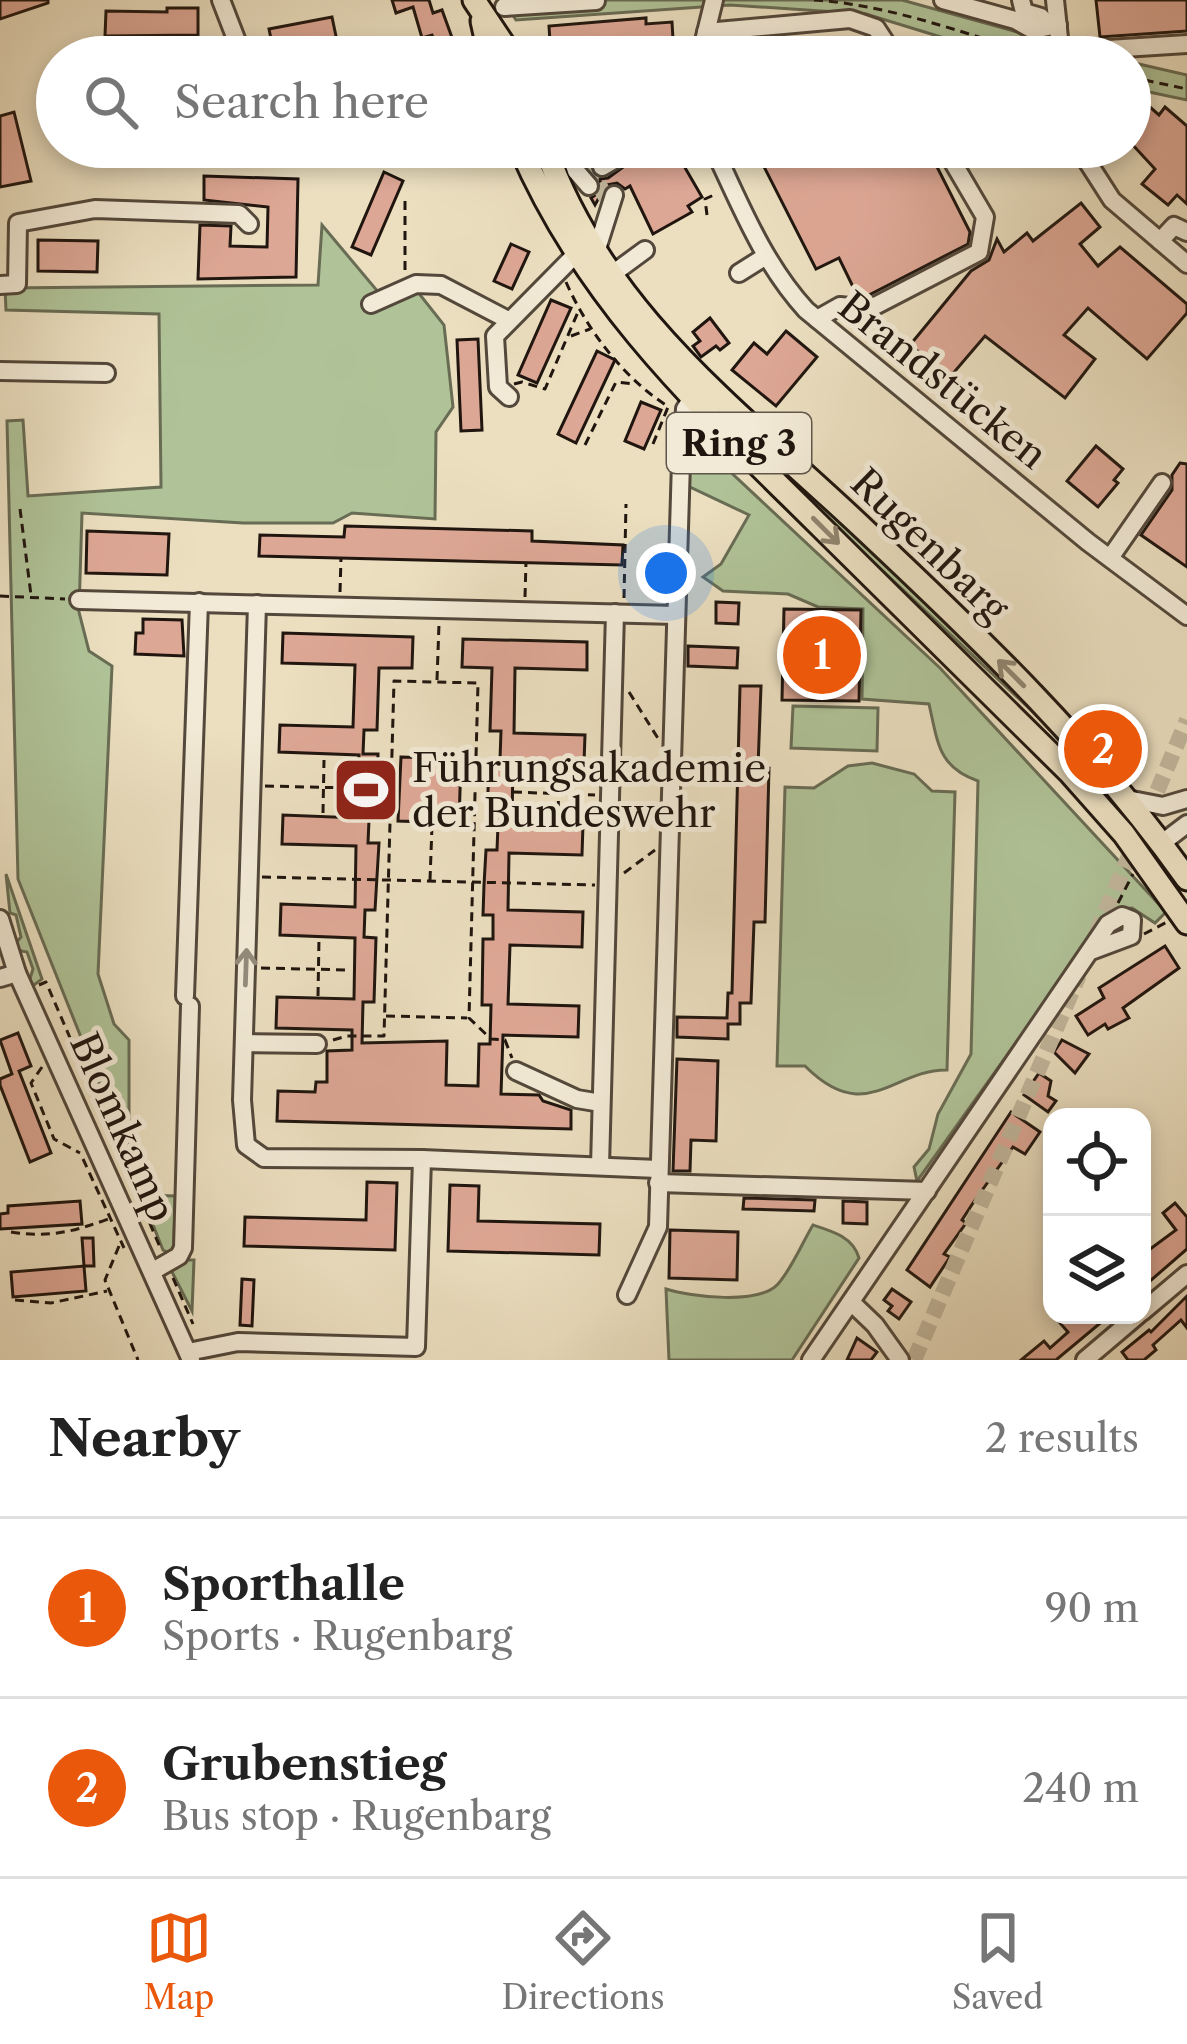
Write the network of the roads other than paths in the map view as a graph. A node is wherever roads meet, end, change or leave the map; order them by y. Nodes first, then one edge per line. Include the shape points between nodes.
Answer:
1 (221, 0) edge
2 (714, 0) edge
3 (943, 0) edge
4 (1021, 0) edge
5 (1055, 0) edge
6 (596, 2) edge
7 (476, 4) edge
8 (504, 8) dead end
9 (1053, 25) junction
10 (706, 32) junction
11 (235, 36) edge
12 (484, 36) edge
13 (498, 36) edge
14 (705, 36) edge
15 (881, 36) edge
16 (1054, 36) edge
17 (1187, 44) edge
18 (1151, 47) edge
19 (529, 168) edge
20 (581, 168) edge
21 (584, 168) edge
22 (723, 168) edge
23 (956, 168) edge
24 (1091, 168) edge
25 (586, 171) junction
26 (607, 205) tunnel mouth
27 (249, 224) dead end
28 (1187, 232) edge
29 (1160, 241) junction
30 (645, 250) dead end
31 (766, 256) junction
32 (577, 259) junction
33 (1187, 264) edge
34 (739, 273) dead end
35 (611, 275) junction
36 (0, 285) edge
37 (371, 304) dead end
38 (817, 319) junction
39 (508, 320) junction
40 (0, 371) edge
41 (106, 373) dead end
42 (504, 392) road end
43 (682, 404) junction
44 (1162, 483) dead end
45 (1110, 558) junction
46 (79, 600) road end
47 (199, 602) junction
48 (257, 604) junction
49 (620, 614) junction
50 (676, 615) junction
51 (1187, 616) edge
52 (1127, 799) junction
53 (1187, 799) edge
54 (1187, 824) edge
55 (1124, 834) junction
56 (1174, 860) edge
57 (1162, 887) junction
58 (0, 919) edge
59 (1177, 923) edge
60 (1091, 951) tunnel mouth
61 (9, 976) edge
62 (244, 1042) junction
63 (317, 1044) road end
64 (516, 1071) road end
65 (602, 1103) junction
66 (422, 1160) junction
67 (600, 1166) junction
68 (658, 1176) junction
69 (927, 1191) junction
70 (159, 1267) junction
71 (1187, 1274) edge
72 (627, 1295) dead end
73 (850, 1302) junction
74 (1151, 1304) edge
75 (1127, 1324) edge
76 (189, 1356) edge
77 (811, 1360) edge
78 (900, 1360) edge
79 (1085, 1360) edge

1 - 11 street
2 - 10 street
3 - 9 street via 1033,30
4 - 9 street via 1024,12
5 - 9 street
6 - 8 street
7 - 12 main road
7 - 13 main road
9 - 16 street
10 - 14 street
10 - 15 street via 850,19
17 - 18 street
19 - 32 main road, Rugenbarg / Ring 3
20 - 25 main road, Rugenbarg / Ring 3
21 - 25 street
22 - 31 street, Brandstücken
23 - 38 street via 985,217 979,252 868,310 840,306
24 - 29 street via 1112,200
25 - 32 main road, Rugenbarg / Ring 3
26 - 32 street
27 - 36 street via 239,214 95,209 18,223 17,284
28 - 29 street via 1174,226
29 - 33 street
30 - 35 street
31 - 34 street
31 - 38 street, Brandstücken
32 - 35 main road, Rugenbarg / Ring 3
32 - 39 street
32 - 43 main road, Rugenbarg / Ring 3
52 -> 35 main road, Rugenbarg / Ring 3 via 974,637 657,337
37 - 39 street via 416,284 441,285
38 - 45 street, Brandstücken
39 - 42 street via 495,336
40 - 41 street
43 - 50 street
43 -> 55 main road, Rugenbarg / Ring 3 via 1070,773
44 - 45 street
45 - 51 street, Brandstücken
46 - 47 street
47 - 48 street
47 - 70 street via 183,1248
48 - 49 street
62 -> 48 street
49 - 50 street
49 - 65 street
50 - 68 street
52 - 53 street via 1163,806
52 - 56 main road, Rugenbarg / Ring 3
54 - 56 street
55 - 56 main road
55 - 57 main road, Rugenbarg / Ring 3
56 - 57 main road
57 - 59 main road, Rugenbarg / Ring 3
58 - 61 street, Blomkamp
60 - 69 street
61 - 70 street, Blomkamp
62 - 63 street
62 - 66 street via 244,1134 264,1158
64 - 65 street
65 - 67 street
66 - 67 street
66 - 76 street via 416,1347 238,1342 202,1346
67 - 68 street
68 - 69 street
68 - 72 street via 658,1227
69 - 73 street
70 - 76 street, Blomkamp
71 - 74 street
73 - 77 street
73 - 78 street
75 - 79 street

